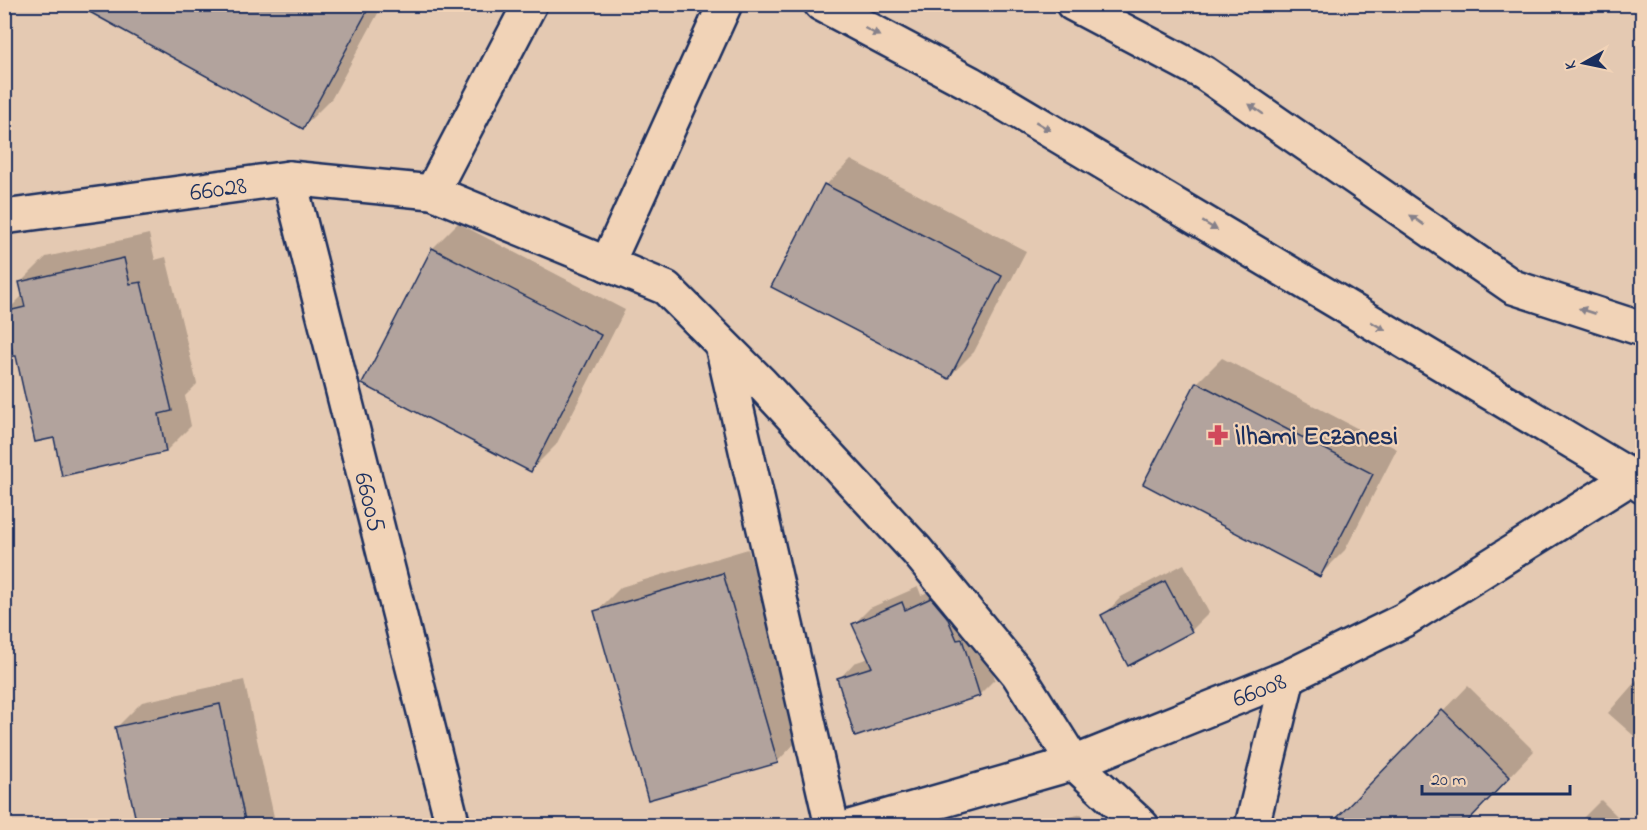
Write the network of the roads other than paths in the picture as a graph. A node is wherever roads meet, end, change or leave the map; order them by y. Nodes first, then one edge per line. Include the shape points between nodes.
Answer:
1 (530, 4) edge
2 (725, 4) edge
3 (820, 4) edge
4 (1073, 4) edge
5 (289, 178) junction
6 (432, 192) junction
7 (4, 217) edge
8 (608, 264) junction
9 (1642, 329) edge
10 (722, 345) junction
11 (1637, 482) edge
12 (1288, 677) junction
13 (1074, 762) junction
14 (453, 825) edge
15 (832, 825) edge
16 (853, 825) edge
17 (1142, 825) edge
18 (1252, 825) edge

1 - 6 street
2 - 8 street
3 -> 11 street via 970,83
9 -> 4 street via 1513,287 1204,73
5 - 6 street, 66028
5 - 7 street, 66028
5 - 14 street, 66005
6 - 8 street, 66028
8 - 10 street, 66028 via 666,288
10 - 13 street, 66028 via 917,551 1018,674
10 - 15 street
11 - 12 street, 66008 via 1404,620
12 - 13 street, 66008
12 - 18 street
13 - 16 street, 66008
13 - 17 street, 66028

